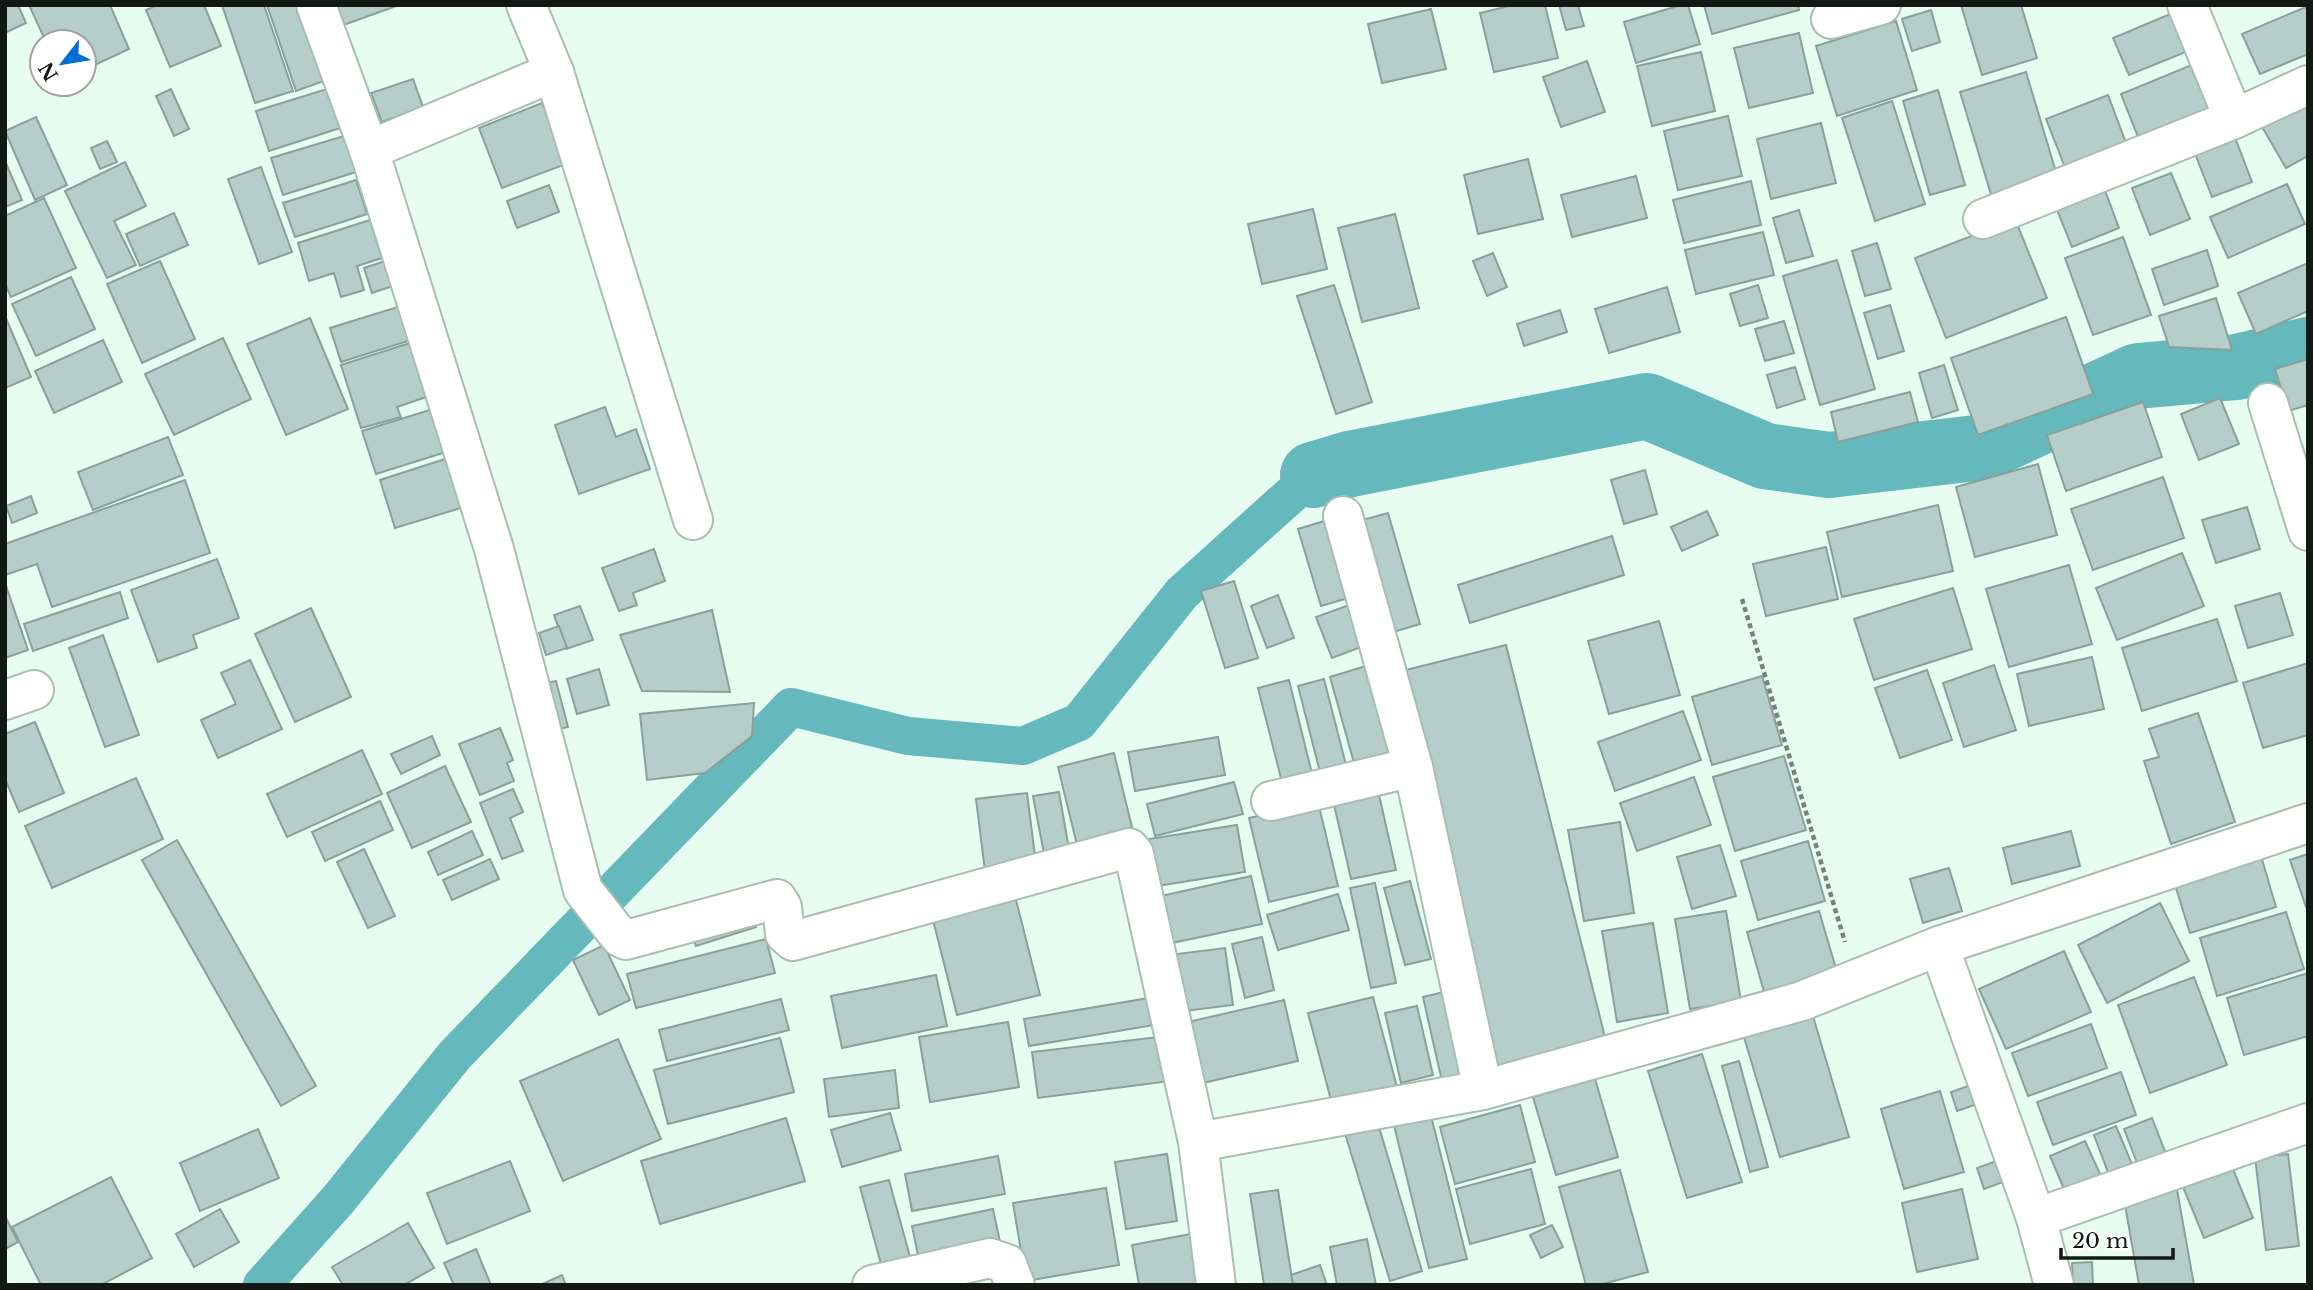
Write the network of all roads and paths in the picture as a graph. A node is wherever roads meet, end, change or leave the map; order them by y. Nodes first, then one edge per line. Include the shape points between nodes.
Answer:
1 (316, 5) edge
2 (526, 5) edge
3 (1881, 5) edge
4 (2187, 5) edge
5 (1831, 19) dead end
6 (554, 72) junction
7 (2308, 85) edge
8 (2234, 119) junction
9 (369, 149) junction
10 (1983, 219) dead end
11 (2267, 404) dead end
12 (1343, 516) dead end
13 (693, 520) dead end
14 (2308, 531) edge
15 (1742, 598) dead end
16 (1413, 767) junction
17 (1271, 800) dead end
18 (2308, 823) edge
19 (1939, 946) junction
20 (1856, 980) junction
21 (1483, 1090) junction
22 (2308, 1123) edge
23 (1198, 1142) junction
24 (2036, 1218) junction
25 (872, 1285) edge
26 (1015, 1285) edge
27 (1216, 1285) edge
28 (2054, 1285) edge

1 - 9 street
2 - 6 street
3 - 5 street
4 - 8 street
6 - 9 street
6 - 13 street
7 - 8 street
8 - 10 street
9 - 23 street via 494,549 583,890 616,933 626,940 777,899 785,934 793,941 1129,848 1134,853
11 - 14 street
12 - 16 street
15 - 20 path
16 - 17 street
16 - 21 street
18 - 19 street
19 - 20 street
19 - 24 street
20 - 21 street via 1802,1002 1704,1031
21 - 23 street
22 - 24 street
23 - 27 street
24 - 28 street
25 - 26 street via 990,1258 1007,1264

